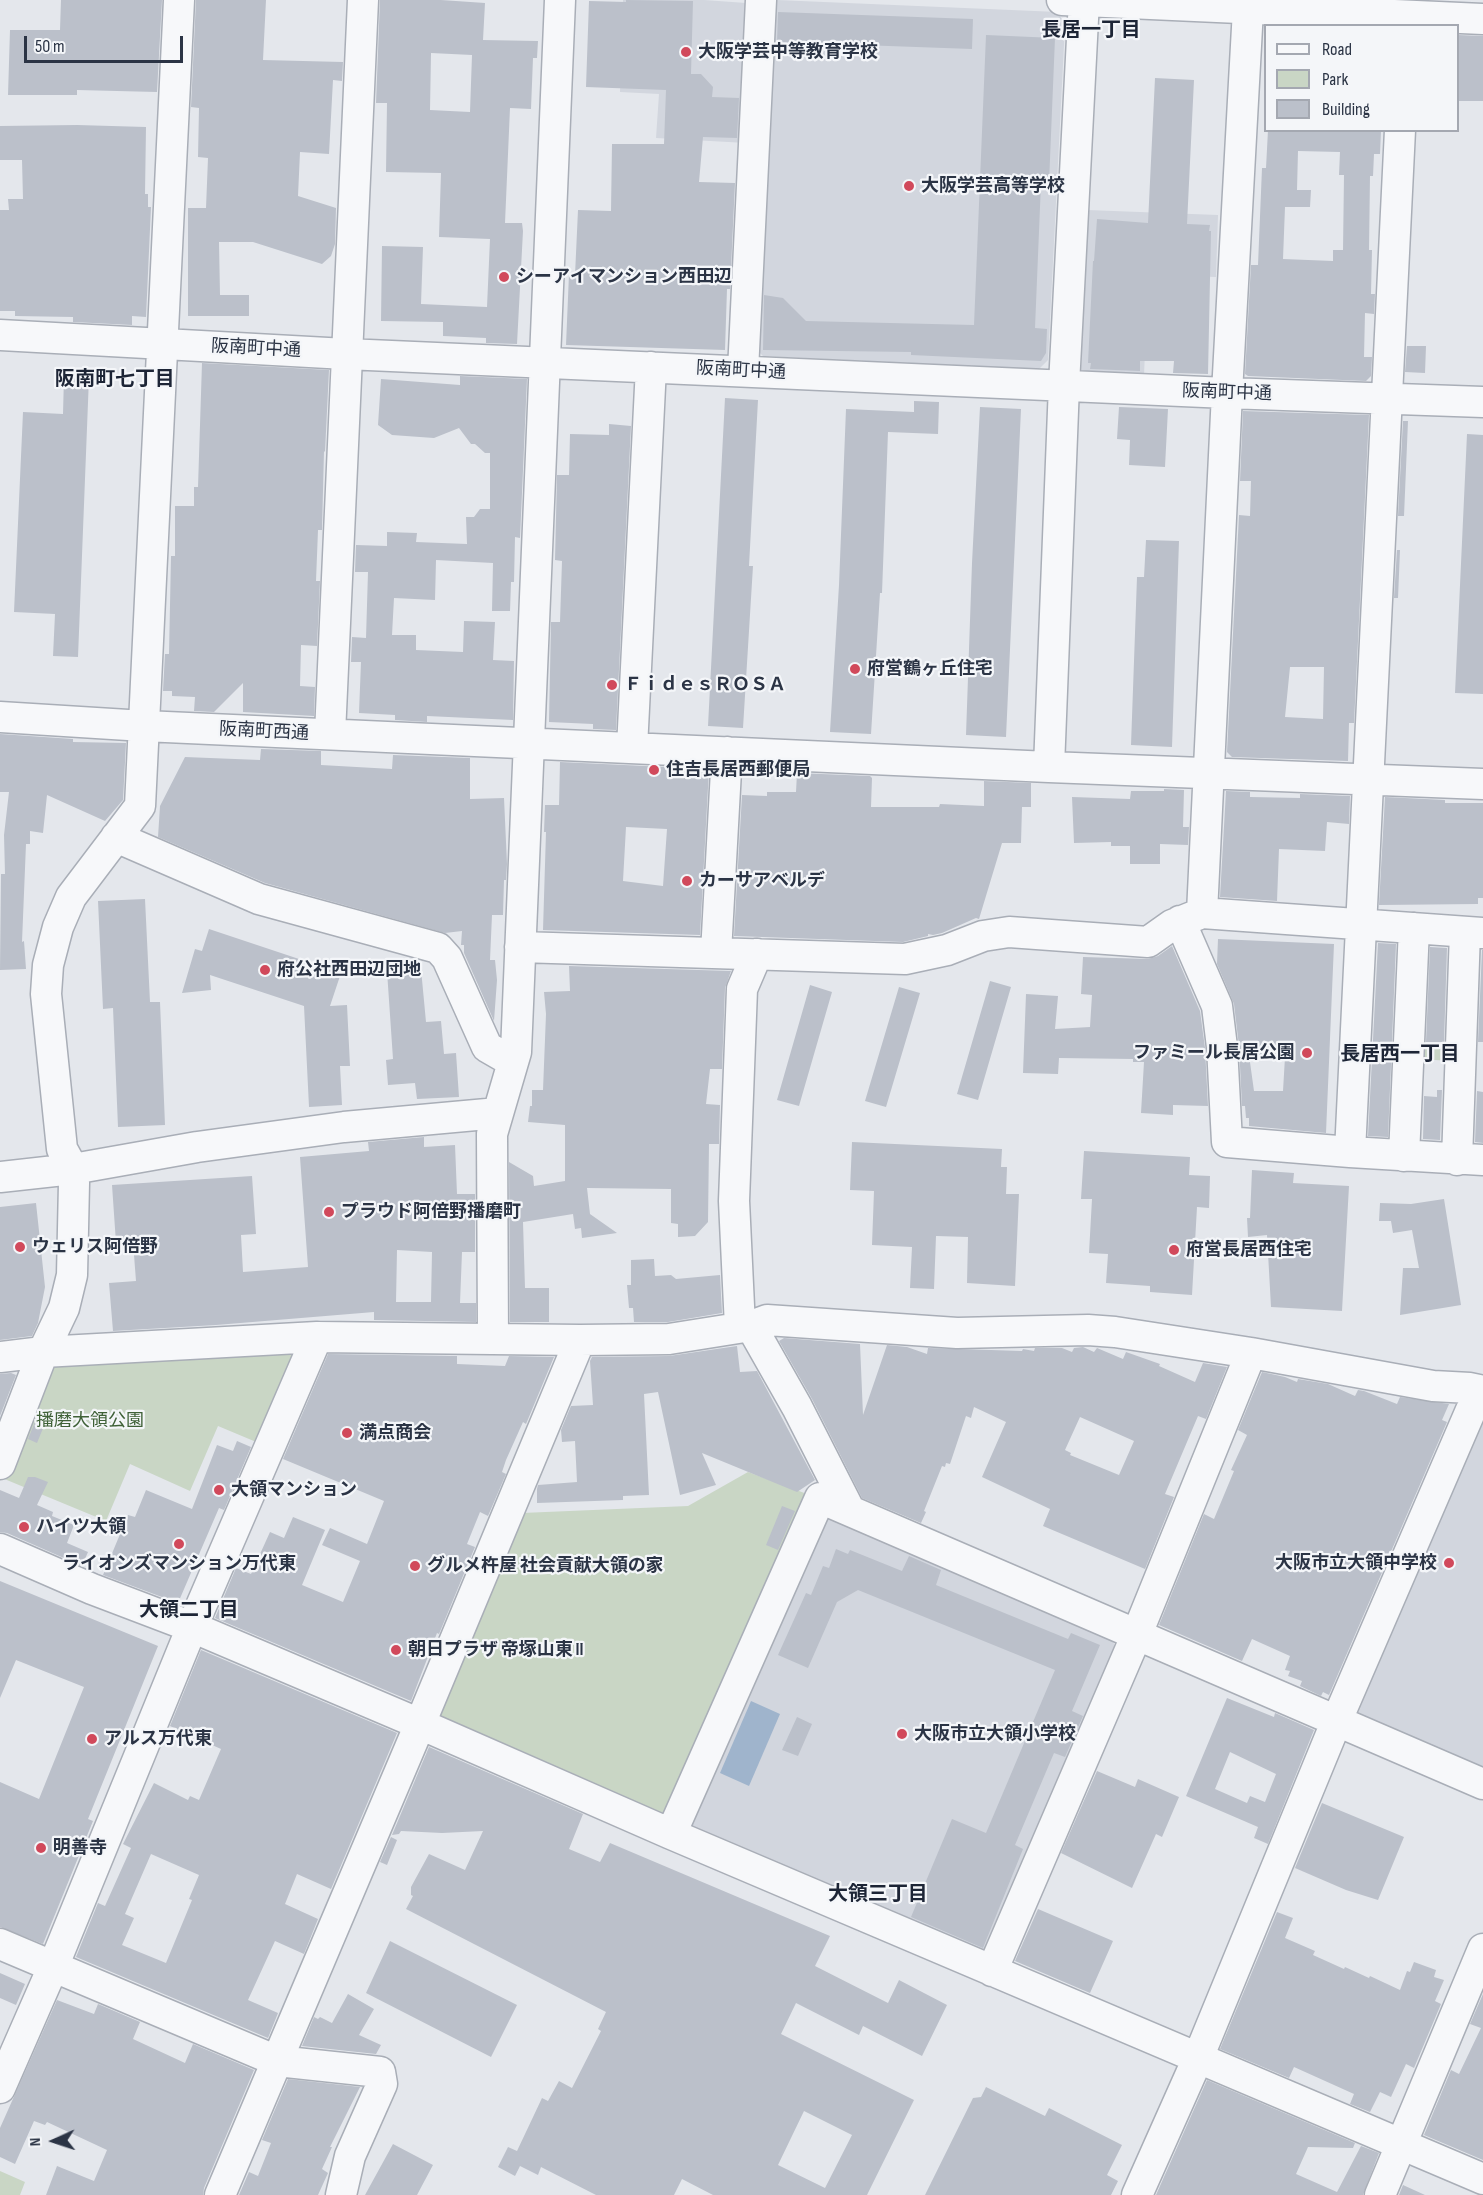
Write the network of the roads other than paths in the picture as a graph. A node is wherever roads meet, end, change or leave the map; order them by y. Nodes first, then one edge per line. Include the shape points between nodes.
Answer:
1 (179, 0) edge
2 (363, 0) edge
3 (560, 0) edge
4 (761, 0) edge
5 (1076, 0) edge
6 (1248, 9) junction
7 (1483, 19) edge
8 (1406, 20) edge
9 (1400, 132) edge
10 (0, 335) edge
11 (163, 344) junction
12 (346, 354) junction
13 (545, 362) junction
14 (651, 367) junction
15 (743, 371) junction
16 (1064, 385) junction
17 (1227, 393) junction
18 (1386, 397) junction
19 (1483, 402) edge
20 (0, 717) edge
21 (144, 726) junction
22 (330, 735) junction
23 (529, 743) junction
24 (632, 748) junction
25 (727, 752) junction
26 (1049, 767) junction
27 (1209, 773) junction
28 (1369, 779) junction
29 (1483, 784) edge
30 (116, 837) junction
31 (1191, 917) junction
32 (1362, 924) junction
33 (1414, 928) junction
34 (1474, 932) edge
35 (520, 947) junction
36 (716, 953) junction
37 (757, 954) junction
38 (513, 1062) junction
39 (498, 1113) junction
40 (1350, 1152) junction
41 (1404, 1156) junction
42 (1470, 1160) edge
43 (73, 1169) junction
44 (0, 1178) edge
45 (745, 1326) junction
46 (317, 1337) junction
47 (493, 1338) junction
48 (580, 1340) junction
49 (44, 1352) junction
50 (1251, 1353) junction
51 (0, 1357) edge
52 (1483, 1391) edge
53 (1483, 1402) edge
54 (0, 1464) edge
55 (850, 1510) junction
56 (0, 1549) edge
57 (192, 1627) junction
58 (1137, 1634) junction
59 (1337, 1720) junction
60 (420, 1724) junction
61 (1483, 1784) edge
62 (671, 1834) junction
63 (0, 1944) edge
64 (1483, 1949) edge
65 (53, 1967) junction
66 (992, 1971) junction
67 (1198, 2058) junction
68 (277, 2061) junction
69 (0, 2088) edge
70 (1402, 2144) junction
71 (1483, 2179) edge
72 (220, 2195) edge
73 (341, 2195) edge
74 (1137, 2195) edge
75 (1380, 2195) edge

1 - 11 street
2 - 12 street
3 - 13 street
4 - 15 street
5 - 6 street
5 - 16 street
6 - 8 street
6 - 17 street
7 - 8 street
9 - 18 street
10 - 11 street, 阪南町中通
11 - 12 street, 阪南町中通
11 - 21 street
12 - 13 street, 阪南町中通
12 - 22 street
13 - 14 street, 阪南町中通
13 - 23 street
14 - 15 street, 阪南町中通
14 - 24 street
15 - 16 street, 阪南町中通
16 - 17 street, 阪南町中通
16 - 26 street
17 - 18 street, 阪南町中通
17 - 27 street
18 - 19 street, 阪南町中通
18 - 28 street
20 - 21 street, 阪南町西通
21 - 22 street, 阪南町西通
21 - 30 street via 140,806
22 - 23 street, 阪南町西通
23 - 24 street, 阪南町西通
23 - 35 street
24 - 25 street, 阪南町西通
25 - 26 street, 阪南町西通
25 - 36 street
26 - 27 street, 阪南町西通
27 - 28 street, 阪南町西通
27 - 31 street
28 - 29 street, 阪南町西通
28 - 32 street
30 - 38 street via 259,899 438,948 447,958 487,1047
30 - 43 street via 71,897 48,965 46,994 62,1149
31 - 32 street
31 - 37 street via 1148,942 1009,932 905,959
31 - 40 street via 1217,1006 1227,1142
32 - 33 street
32 - 40 street
33 - 34 street
33 - 41 street
34 - 42 street
35 - 36 street
35 - 38 street
36 - 37 street
37 - 45 street via 742,989 734,1201
38 - 39 street
39 - 43 street via 344,1127
39 - 47 street via 491,1162
40 - 41 street
41 - 42 street
43 - 44 street
43 - 49 street via 72,1275 64,1308
45 - 48 street via 669,1339
45 - 50 street via 766,1320 957,1333 1088,1330
45 - 55 street via 796,1407
46 - 47 street
46 - 49 street
46 - 57 street
47 - 48 street
48 - 60 street
49 - 51 street
49 - 54 street
50 - 52 street via 1433,1386
50 - 58 street
53 - 59 street via 1471,1410
55 - 58 street
55 - 62 street via 820,1497
56 - 57 street
57 - 60 street
57 - 65 street
58 - 59 street
58 - 66 street
59 - 61 street
59 - 67 street
60 - 62 street
60 - 68 street
62 - 66 street
63 - 65 street
64 - 70 street
65 - 68 street
65 - 69 street
66 - 67 street
67 - 70 street
67 - 74 street
68 - 72 street
68 - 73 street via 380,2072 382,2084 350,2156
70 - 71 street
70 - 75 street

